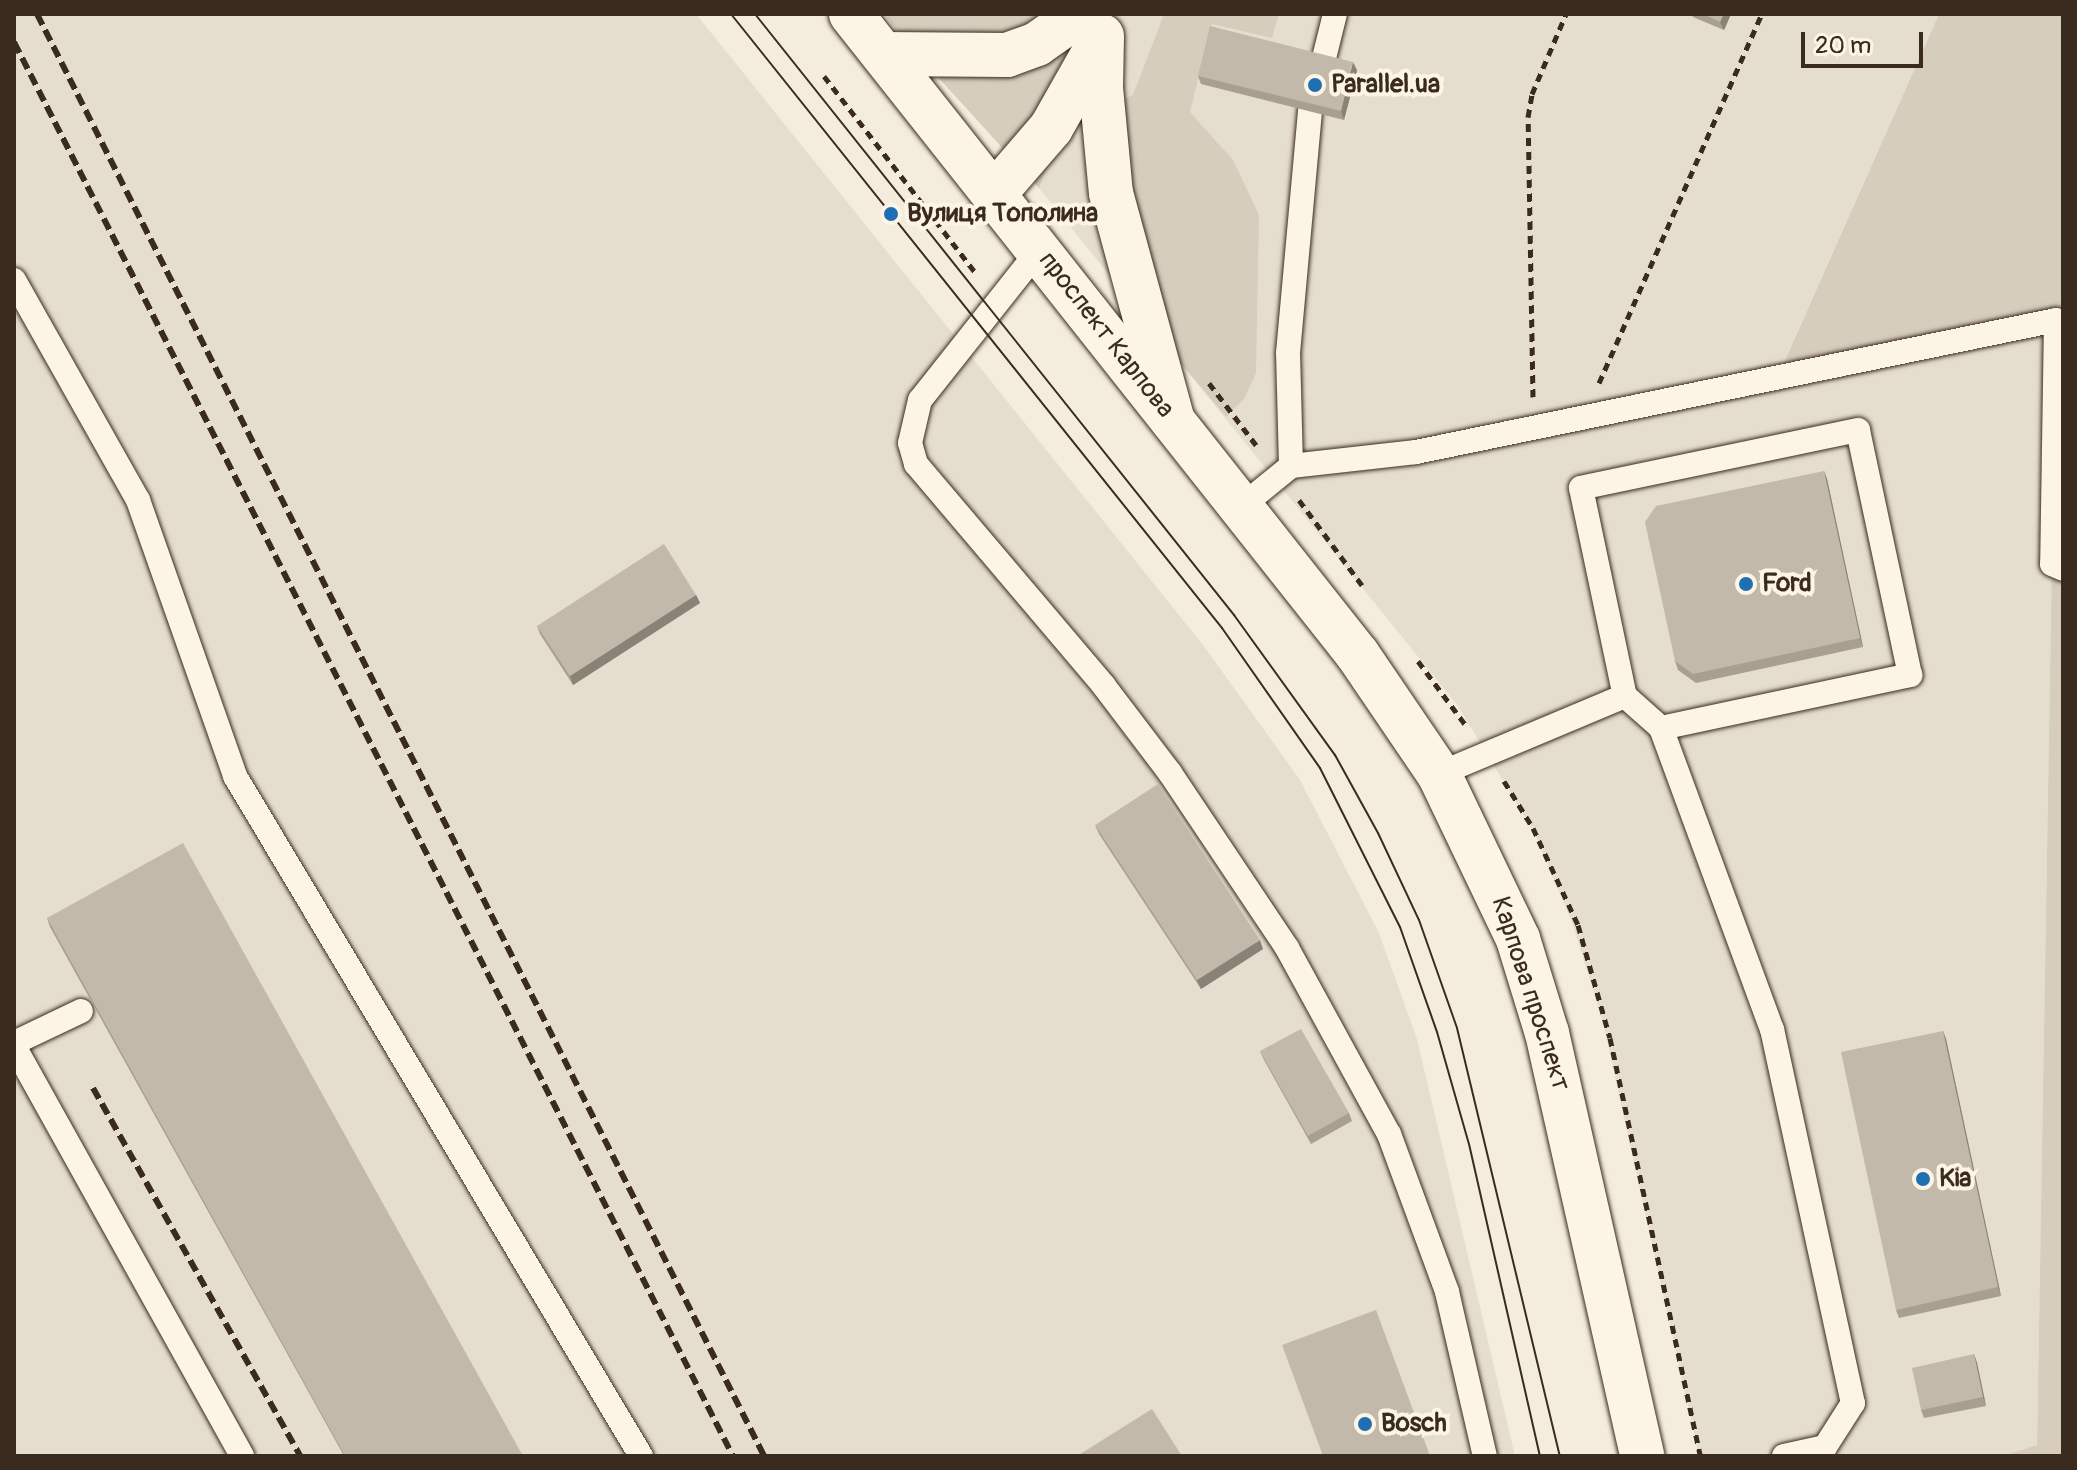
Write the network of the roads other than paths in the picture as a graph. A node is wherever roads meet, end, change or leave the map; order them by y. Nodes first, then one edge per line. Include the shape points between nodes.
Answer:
1 (851, 14) edge
2 (1335, 14) edge
3 (1097, 21) edge
4 (883, 54) junction
5 (1323, 62) edge
6 (1310, 111) edge
7 (995, 193) junction
8 (1039, 250) junction
9 (14, 280) edge
10 (1173, 422) junction
11 (1291, 466) junction
12 (1242, 506) junction
13 (2063, 569) edge
14 (1625, 696) junction
15 (1661, 728) junction
16 (1439, 774) junction
17 (81, 1011) dead end
18 (14, 1044) edge
19 (242, 1456) edge
20 (641, 1456) edge
21 (1485, 1456) edge
22 (1642, 1456) edge
23 (1784, 1456) edge

1 - 4 main road, проспект Карпова
2 - 5 lane
3 - 4 main road via 1007,55
3 - 7 main road via 1051,128
3 - 10 main road via 1111,193
4 - 7 main road, проспект Карпова
6 - 11 lane via 1288,353
7 - 8 main road, проспект Карпова
8 - 10 main road, проспект Карпова
8 - 21 lane via 920,400 910,443 916,464 1104,686 1170,773 1287,948 1389,1134 1447,1292
9 - 20 lane via 138,500 235,776
10 - 12 main road, проспект Карпова
11 - 12 lane
11 - 13 lane via 1416,452 2056,320 2052,564
12 - 16 main road, Карпова проспект via 1358,655
14 - 15 lane
14 - 15 lane via 1581,488 1858,430 1910,675
14 - 16 lane
15 - 23 lane via 1772,1029 1853,1403 1825,1447
16 - 22 main road, Карпова проспект via 1518,939 1547,1033
17 - 18 lane
18 - 19 lane

